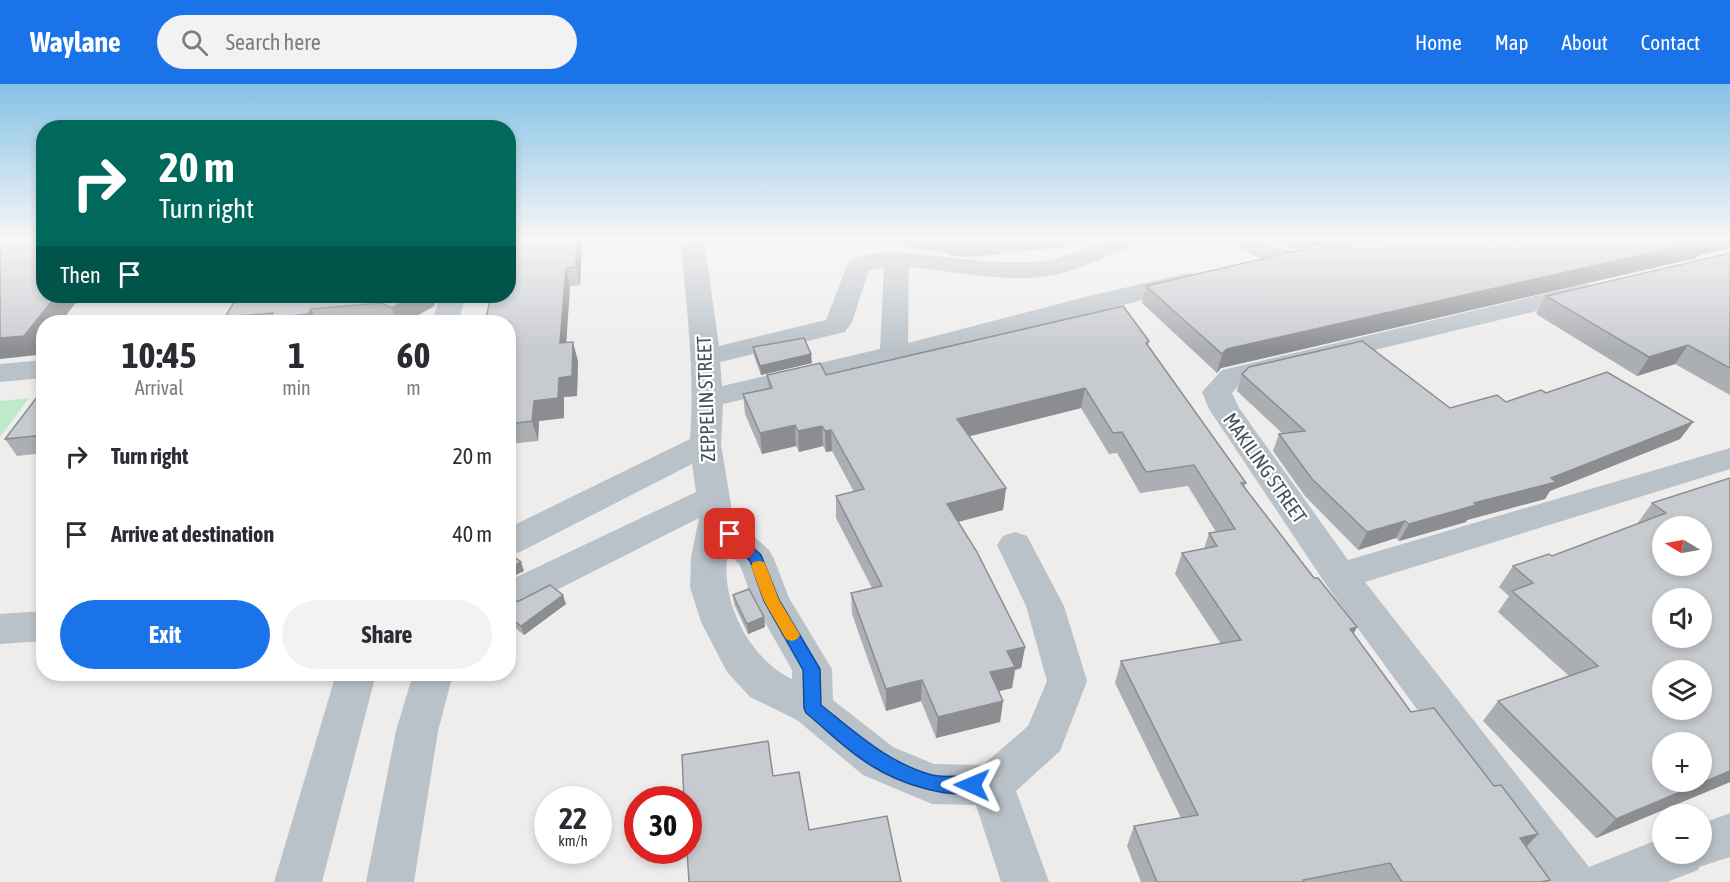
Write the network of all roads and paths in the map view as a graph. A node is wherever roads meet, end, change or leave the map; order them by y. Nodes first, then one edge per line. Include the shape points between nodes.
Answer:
1 (696, 277) edge
2 (854, 277) edge
3 (896, 277) edge
4 (1206, 277) edge
5 (1610, 287) edge
6 (894, 353) junction
7 (706, 357) junction
8 (36, 370) edge
9 (0, 373) edge
10 (708, 398) junction
11 (705, 444) junction
12 (1730, 458) edge
13 (715, 510) junction
14 (516, 539) edge
15 (1015, 545) dead end
16 (516, 546) edge
17 (554, 576) junction
18 (1340, 576) junction
19 (516, 594) edge
20 (36, 627) edge
21 (0, 629) edge
22 (354, 681) edge
23 (431, 681) edge
24 (812, 708) junction
25 (992, 785) junction
26 (1730, 835) edge
27 (1712, 842) edge
28 (1655, 864) edge
29 (298, 882) edge
30 (390, 882) edge
31 (1025, 882) edge
32 (1572, 882) edge
33 (1607, 882) edge

1 - 7 street, ZEPPELIN STREET
2 - 7 street via 835,326
3 - 6 street
4 - 6 street
5 - 18 street, MAKILING STREET via 1232,376 1217,392 1224,409
6 - 10 street
7 - 10 street, ZEPPELIN STREET
8 - 9 street
10 - 11 street, ZEPPELIN STREET
11 - 13 street, ZEPPELIN STREET
11 - 14 street
12 - 18 street
13 - 17 street
13 - 24 street via 756,559 772,601 812,669
13 - 24 street via 708,587 720,622 741,661 764,685
15 - 25 street via 1045,606 1067,681 1045,738
16 - 17 street
17 - 19 street
18 - 32 street, MAKILING STREET
20 - 21 street
22 - 29 street
23 - 30 street via 417,731
24 - 25 street via 878,761 932,784
25 - 31 street
26 - 27 street
28 - 33 street

